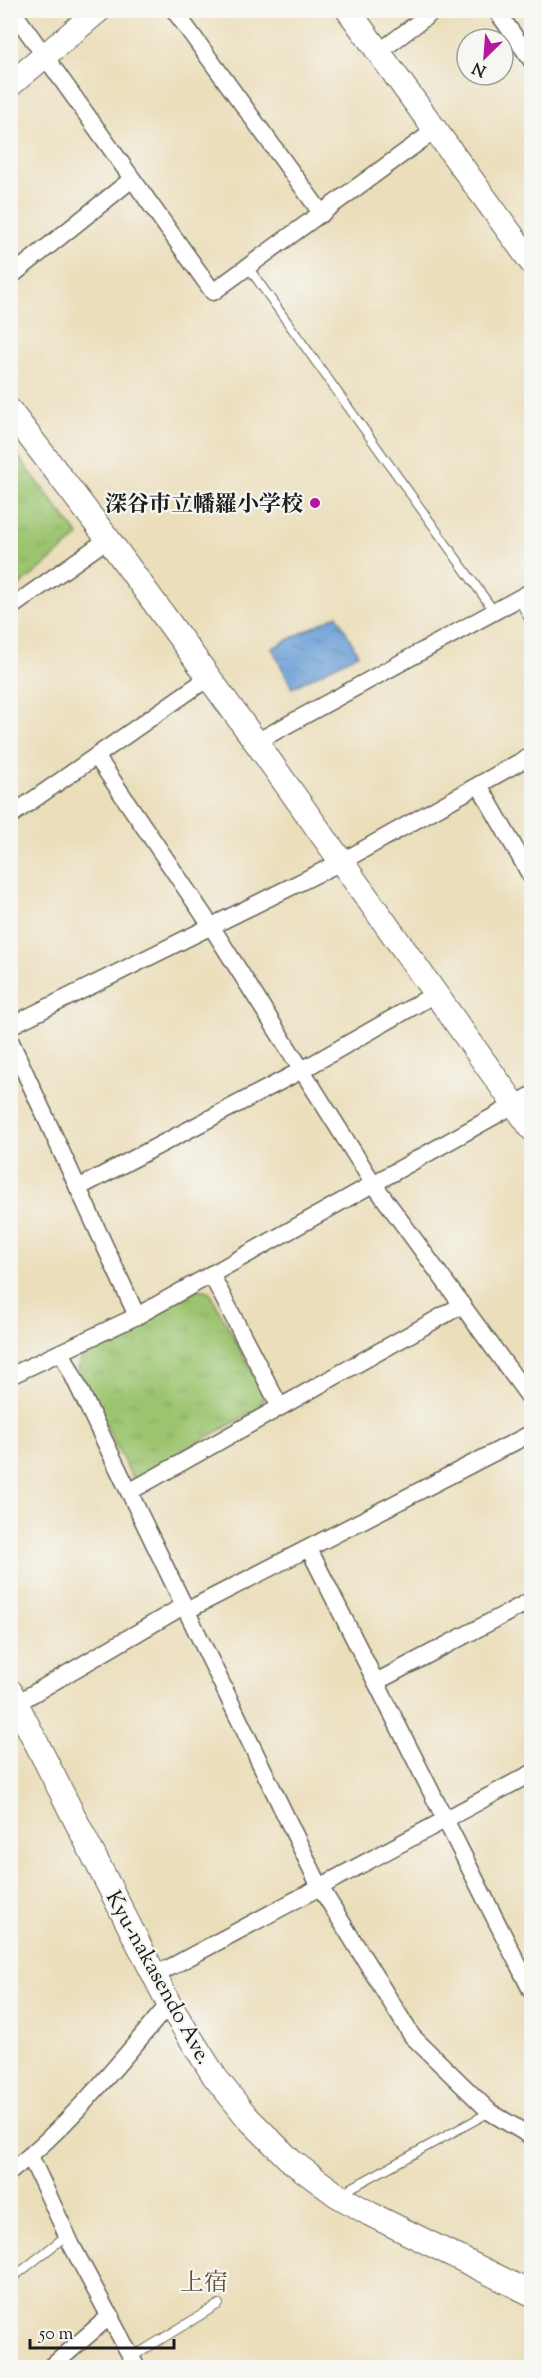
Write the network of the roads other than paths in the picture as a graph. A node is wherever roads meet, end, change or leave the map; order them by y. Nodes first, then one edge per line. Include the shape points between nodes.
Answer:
1 (12, 10) edge
2 (99, 10) edge
3 (174, 10) edge
4 (348, 10) edge
5 (435, 10) edge
6 (496, 10) edge
7 (379, 52) junction
8 (46, 57) junction
9 (531, 61) edge
10 (10, 85) edge
11 (434, 131) junction
12 (132, 179) junction
13 (322, 214) junction
14 (528, 249) edge
15 (248, 267) junction
16 (10, 277) edge
17 (10, 411) edge
18 (108, 539) junction
19 (524, 595) edge
20 (10, 608) edge
21 (494, 611) junction
22 (531, 625) edge
23 (208, 678) junction
24 (256, 742) junction
25 (531, 755) edge
26 (96, 756) junction
27 (479, 785) junction
28 (10, 816) edge
29 (341, 862) junction
30 (531, 878) edge
31 (211, 926) junction
32 (435, 994) junction
33 (10, 1026) edge
34 (10, 1040) edge
35 (302, 1070) junction
36 (523, 1100) edge
37 (531, 1129) edge
38 (373, 1183) junction
39 (78, 1188) junction
40 (211, 1274) junction
41 (462, 1305) junction
42 (137, 1316) junction
43 (62, 1353) junction
44 (11, 1374) edge
45 (531, 1401) edge
46 (280, 1407) junction
47 (531, 1433) edge
48 (129, 1492) junction
49 (309, 1549) junction
50 (531, 1600) edge
51 (186, 1607) junction
52 (376, 1682) junction
53 (13, 1700) edge
54 (531, 1773) edge
55 (445, 1819) junction
56 (320, 1887) junction
57 (531, 1953) edge
58 (516, 1961) junction
59 (154, 1976) junction
60 (531, 1992) edge
61 (169, 2004) junction
62 (490, 2112) junction
63 (531, 2138) edge
64 (30, 2156) junction
65 (10, 2172) edge
66 (337, 2195) junction
67 (67, 2235) junction
68 (10, 2280) edge
69 (531, 2294) edge
70 (219, 2304) dead end
71 (111, 2315) junction
72 (135, 2362) edge
73 (50, 2367) edge

1 - 8 street
2 - 8 street
3 - 13 street
4 - 7 street
5 - 7 street
6 - 9 street
7 - 11 street
8 - 10 street
8 - 12 street
11 - 13 street
11 - 14 street
12 - 15 street via 213,292
12 - 16 street
13 - 15 street
15 - 21 lane
17 - 18 street
18 - 20 street
18 - 23 street
19 - 21 street
19 - 22 lane
21 - 24 street
23 - 24 street
23 - 26 street
24 - 29 street
25 - 27 street
26 - 28 street
26 - 31 street
27 - 29 street
27 - 30 street
29 - 31 street
29 - 32 street
31 - 33 street
31 - 35 street
32 - 35 street
32 - 36 street
34 - 39 street
35 - 38 street
35 - 39 street
36 - 37 street
36 - 38 street
38 - 40 street
38 - 41 street
39 - 42 street
40 - 42 street
40 - 46 street
41 - 45 street
41 - 46 street
42 - 43 street
43 - 44 street
43 - 48 street
46 - 48 street
47 - 49 street
48 - 51 street
49 - 51 street
49 - 52 street
50 - 52 street
51 - 53 street
51 - 56 street
52 - 55 street
53 - 59 street, Kyu-nakasendo Ave.
54 - 55 street
55 - 56 street
55 - 58 street
56 - 59 street
56 - 62 street via 412,2036
57 - 58 street
58 - 60 street
59 - 61 street, Kyu-nakasendo Ave.
61 - 64 street via 85,2103
61 - 66 street, Kyu-nakasendo Ave. via 215,2077 247,2117 291,2161
62 - 63 street
62 - 66 lane
64 - 65 street
64 - 67 street
66 - 69 street, Kyu-nakasendo Ave.
67 - 68 lane
67 - 71 street
70 - 72 lane
71 - 72 street
71 - 73 street

